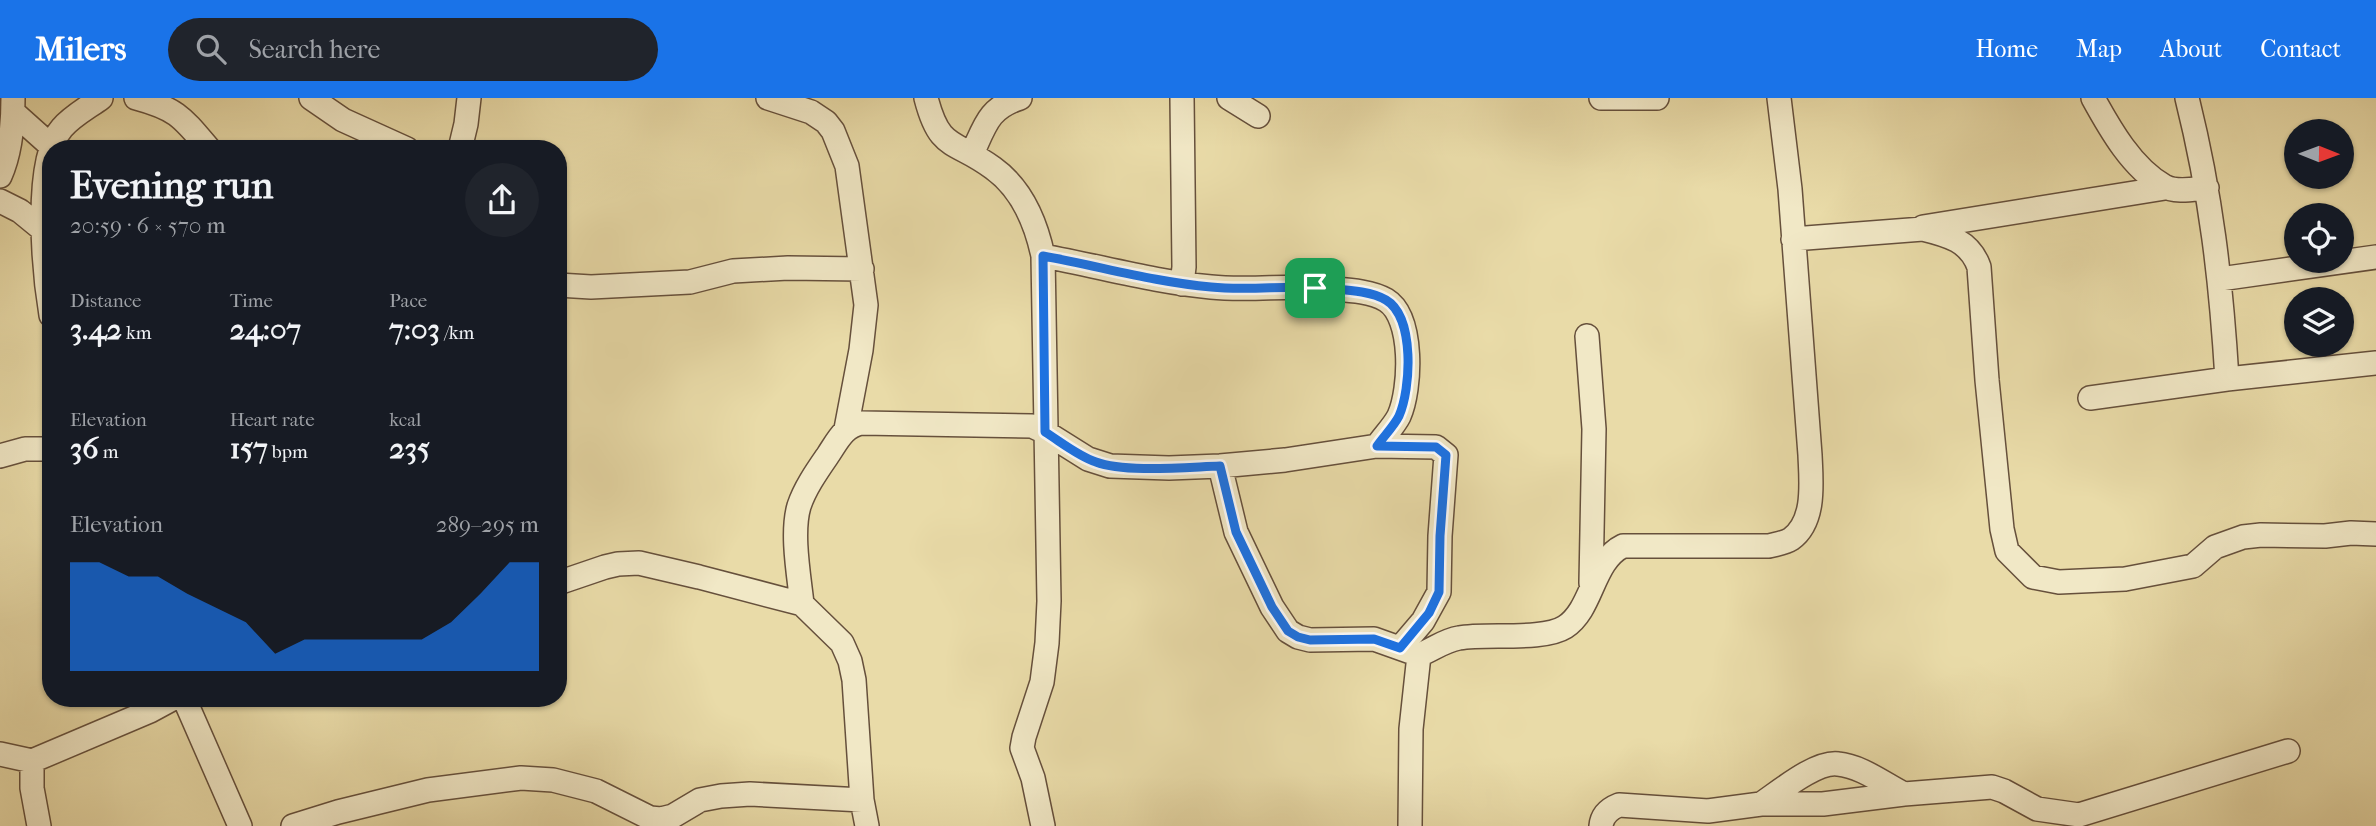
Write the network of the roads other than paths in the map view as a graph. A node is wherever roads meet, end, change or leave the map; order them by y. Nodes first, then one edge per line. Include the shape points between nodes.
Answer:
1 (101, 98) edge
2 (311, 98) edge
3 (469, 98) edge
4 (768, 98) edge
5 (926, 98) edge
6 (1020, 98) edge
7 (1182, 98) edge
8 (1229, 98) edge
9 (1601, 98) edge
10 (1657, 98) edge
11 (1779, 98) edge
12 (2093, 98) edge
13 (2187, 98) edge
14 (142, 99) edge
15 (13, 105) edge
16 (1258, 116) dead end
17 (45, 140) edge
18 (54, 140) edge
19 (202, 140) edge
20 (387, 140) edge
21 (462, 140) edge
22 (972, 154) junction
23 (0, 176) edge
24 (2165, 188) junction
25 (2207, 188) junction
26 (0, 201) edge
27 (42, 229) edge
28 (1909, 229) junction
29 (1793, 239) junction
30 (1043, 256) junction
31 (2376, 257) edge
32 (862, 269) junction
33 (2220, 279) junction
34 (1182, 284) junction
35 (567, 286) edge
36 (1587, 336) dead end
37 (2376, 363) edge
38 (2227, 379) junction
39 (2090, 398) dead end
40 (846, 429) junction
41 (1045, 432) junction
42 (1377, 446) junction
43 (42, 449) edge
44 (0, 456) edge
45 (1220, 466) junction
46 (2376, 534) edge
47 (567, 580) edge
48 (1591, 590) junction
49 (802, 604) junction
50 (1410, 651) junction
51 (157, 707) edge
52 (188, 707) edge
53 (2288, 751) dead end
54 (0, 754) edge
55 (32, 761) junction
56 (1904, 794) junction
57 (862, 800) junction
58 (1761, 804) junction
59 (2079, 821) edge
60 (661, 822) edge
61 (40, 826) edge
62 (240, 826) edge
63 (293, 826) edge
64 (867, 826) edge
65 (1043, 826) edge
66 (1410, 826) edge
67 (1601, 826) edge

1 - 18 street via 62,127
2 - 20 street via 343,120
3 - 21 street
4 - 32 street via 811,112 833,131 847,166
5 - 22 street via 941,136
6 - 22 street via 1004,103 989,118
7 - 34 street
8 - 16 street
9 - 10 street
11 - 29 street
12 - 24 street via 2111,130
13 - 25 street
14 - 19 street via 184,118
15 - 17 street
15 - 23 street
22 - 30 street via 995,169 1021,199
24 - 25 street
24 - 28 street
25 - 33 street
26 - 27 street
28 - 29 street
28 - 46 street via 1938,233 1967,245 1976,256 2002,529 2007,551 2032,577 2090,582 2146,576 2193,566 2215,547 2243,537
29 - 48 street via 1811,496 1800,529 1790,540 1769,546 1623,546 1613,551
30 - 34 street
30 - 41 street
31 - 33 street
32 - 35 street via 733,271 690,282
32 - 40 street via 866,305
33 - 38 street
34 - 42 street via 1315,288 1388,300 1407,339 1406,394 1399,417
36 - 48 street via 1594,429
37 - 38 street
38 - 39 street
40 - 41 street via 862,423 1024,426
40 - 49 street via 798,509
41 - 45 street via 1088,459 1110,466
41 - 65 street via 1047,643 1042,682 1022,748
42 - 45 street
42 - 50 street via 1436,447 1446,455 1439,592
43 - 44 street
45 - 50 street via 1236,532 1288,631 1310,640 1374,639
47 - 49 street via 605,567 639,563
48 - 50 street via 1570,622 1555,631 1459,638
49 - 57 street via 842,643 850,661
50 - 66 street
51 - 55 street
52 - 62 street
53 - 59 street
54 - 55 street
55 - 61 street
56 - 58 street via 1823,804
56 - 58 street via 1862,772 1829,764
56 - 59 street via 1992,787 2037,809
57 - 60 street via 721,796 700,800
57 - 64 street
58 - 67 street via 1708,811 1619,805 1609,809
60 - 63 street via 596,791 554,780 521,778 428,790

